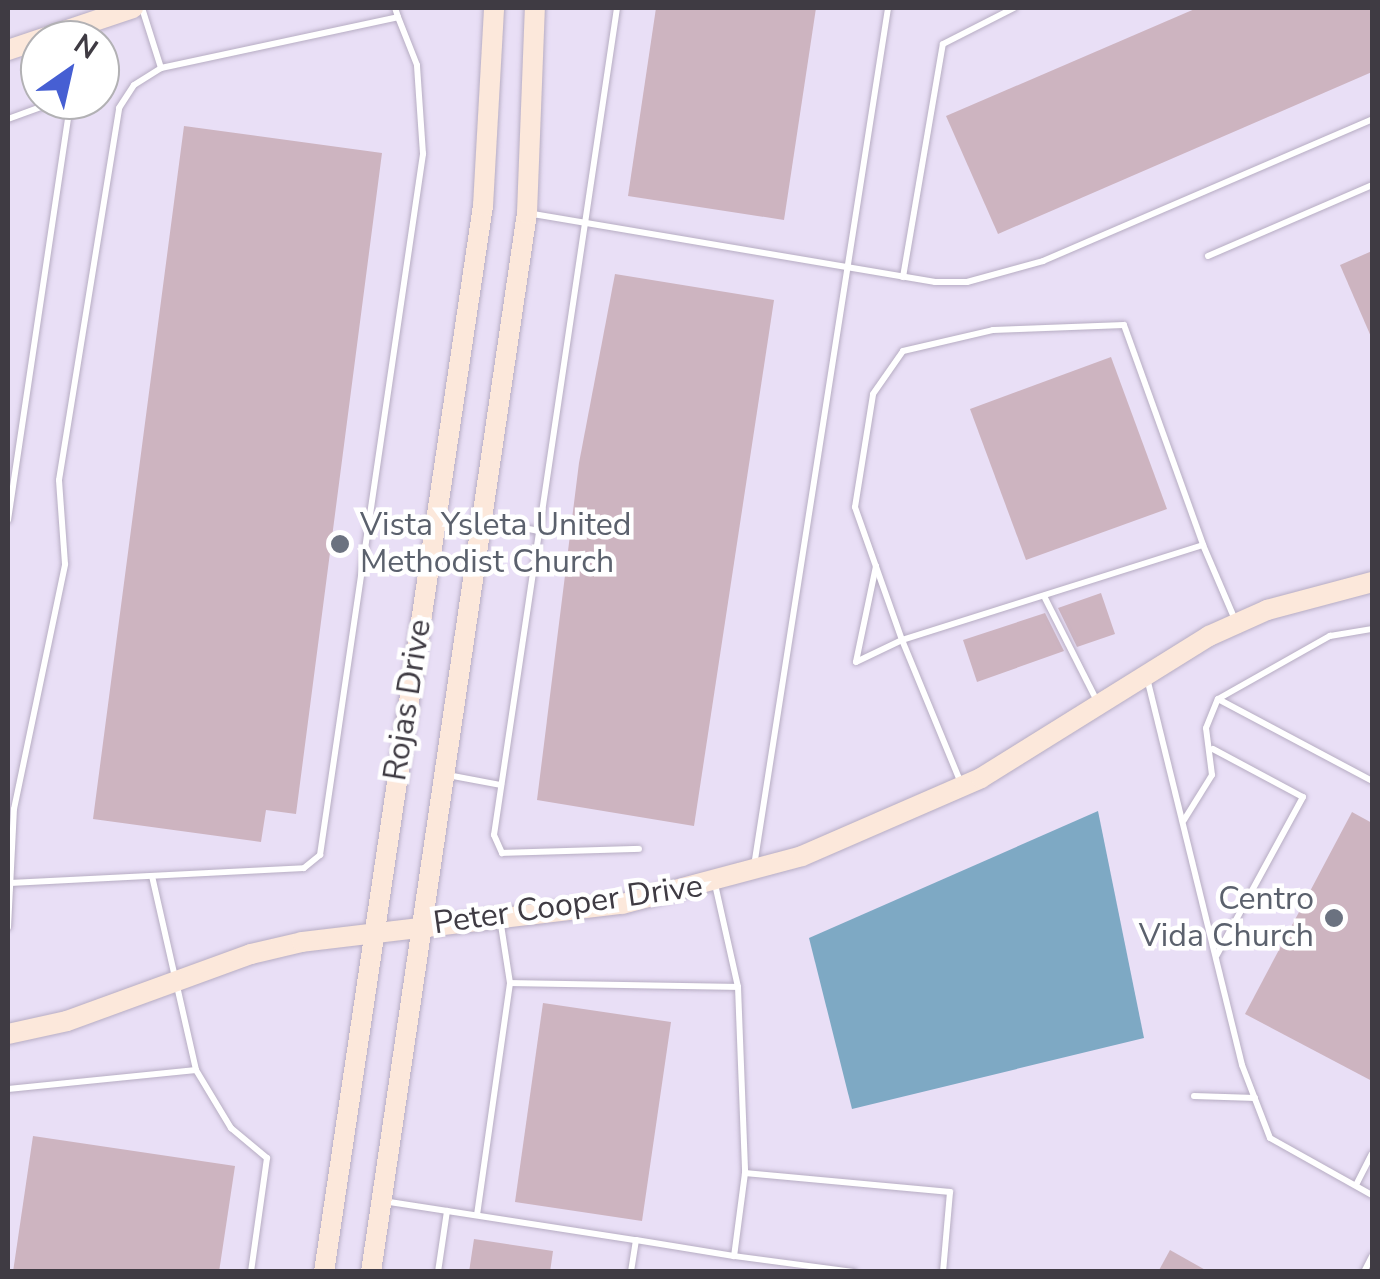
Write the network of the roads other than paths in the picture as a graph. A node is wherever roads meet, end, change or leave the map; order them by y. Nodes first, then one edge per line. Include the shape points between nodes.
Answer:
1 (142, 8) edge
2 (395, 8) edge
3 (494, 8) edge
4 (536, 8) edge
5 (617, 8) edge
6 (888, 8) edge
7 (1014, 8) edge
8 (122, 9) edge
9 (398, 17) junction
10 (97, 20) edge
11 (161, 68) junction
12 (1372, 119) edge
13 (67, 120) edge
14 (1372, 185) edge
15 (527, 213) junction
16 (585, 223) junction
17 (1208, 256) dead end
18 (846, 267) junction
19 (904, 276) junction
20 (8, 437) edge
21 (20, 439) junction
22 (10, 490) edge
23 (8, 520) edge
24 (481, 520) junction
25 (539, 531) junction
26 (1203, 545) junction
27 (876, 565) junction
28 (1372, 582) edge
29 (1045, 598) junction
30 (1236, 624) junction
31 (1372, 629) edge
32 (902, 640) junction
33 (1146, 675) junction
34 (1218, 699) junction
35 (1100, 706) junction
36 (1213, 749) junction
37 (442, 774) junction
38 (1372, 781) edge
39 (502, 786) junction
40 (962, 787) junction
41 (1183, 820) junction
42 (639, 849) dead end
43 (753, 872) junction
44 (152, 876) junction
45 (10, 883) junction
46 (715, 884) junction
47 (500, 921) junction
48 (8, 927) edge
49 (418, 927) junction
50 (372, 936) junction
51 (1216, 956) junction
52 (179, 981) junction
53 (510, 983) junction
54 (738, 987) junction
55 (8, 1034) edge
56 (196, 1070) junction
57 (8, 1088) edge
58 (1194, 1096) dead end
59 (1254, 1098) junction
60 (1372, 1154) edge
61 (746, 1173) junction
62 (1356, 1186) junction
63 (1372, 1195) edge
64 (382, 1201) junction
65 (447, 1211) junction
66 (477, 1216) junction
67 (636, 1240) junction
68 (734, 1256) junction
69 (1372, 1256) edge
70 (251, 1272) edge
71 (324, 1272) edge
72 (371, 1272) edge
73 (438, 1272) edge
74 (631, 1272) edge
75 (854, 1272) edge
76 (943, 1272) edge
77 (1364, 1272) edge

1 - 11 lane
2 - 9 lane
3 - 50 main road, Rojas Drive via 483,206
4 - 15 main road, Rojas Drive
5 - 16 lane
6 - 18 lane
7 - 19 lane via 943,44
8 - 10 main road
9 - 11 lane
9 - 44 lane via 417,65 423,154 320,855 304,868
11 - 45 lane via 134,85 119,108 59,480 65,564 14,809
12 - 19 lane via 994,278
13 - 21 lane
14 - 17 lane
15 - 16 lane
15 - 24 main road, Rojas Drive
16 - 18 lane
16 - 25 lane
18 - 19 lane
18 - 43 lane
20 - 21 lane
21 - 22 lane
22 - 23 lane
24 - 25 lane
24 - 37 main road, Rojas Drive
25 - 39 lane
26 - 27 lane via 1124,325 993,330 903,350 873,394 855,507
26 - 29 lane
26 - 30 lane
27 - 32 lane
27 - 32 lane via 856,662
28 - 30 main road, Peter Cooper Drive via 1300,599
29 - 32 lane
29 - 35 lane
30 - 33 main road, Peter Cooper Drive
31 - 34 lane via 1330,636
32 - 40 lane
33 - 35 main road, Peter Cooper Drive
33 - 41 lane
34 - 36 lane via 1206,728
34 - 38 lane
35 - 40 main road, Peter Cooper Drive
36 - 41 lane via 1212,775
36 - 51 lane via 1302,797
37 - 39 lane
37 - 49 main road, Rojas Drive
39 - 42 lane via 494,834 502,853
40 - 43 main road, Peter Cooper Drive
41 - 51 lane
43 - 46 main road, Peter Cooper Drive
44 - 45 lane
44 - 52 lane via 161,937
45 - 48 lane
46 - 47 main road, Peter Cooper Drive
46 - 54 lane
47 - 49 main road, Peter Cooper Drive
47 - 53 lane
49 - 50 main road, Peter Cooper Drive
49 - 64 main road, Rojas Drive
50 - 52 main road, Peter Cooper Drive via 268,950
50 - 71 main road, Rojas Drive
51 - 59 lane
52 - 55 main road, Peter Cooper Drive via 67,1022
52 - 56 lane
53 - 54 lane
53 - 66 lane
54 - 61 lane
56 - 57 lane
56 - 70 lane via 231,1128 267,1158
58 - 59 lane
59 - 62 lane via 1270,1138
60 - 62 lane
61 - 68 lane
61 - 76 lane via 950,1192
62 - 63 lane
64 - 65 lane
64 - 72 main road, Rojas Drive
65 - 66 lane
65 - 73 lane
66 - 67 lane
67 - 68 lane
67 - 74 lane
68 - 75 lane
69 - 77 lane

